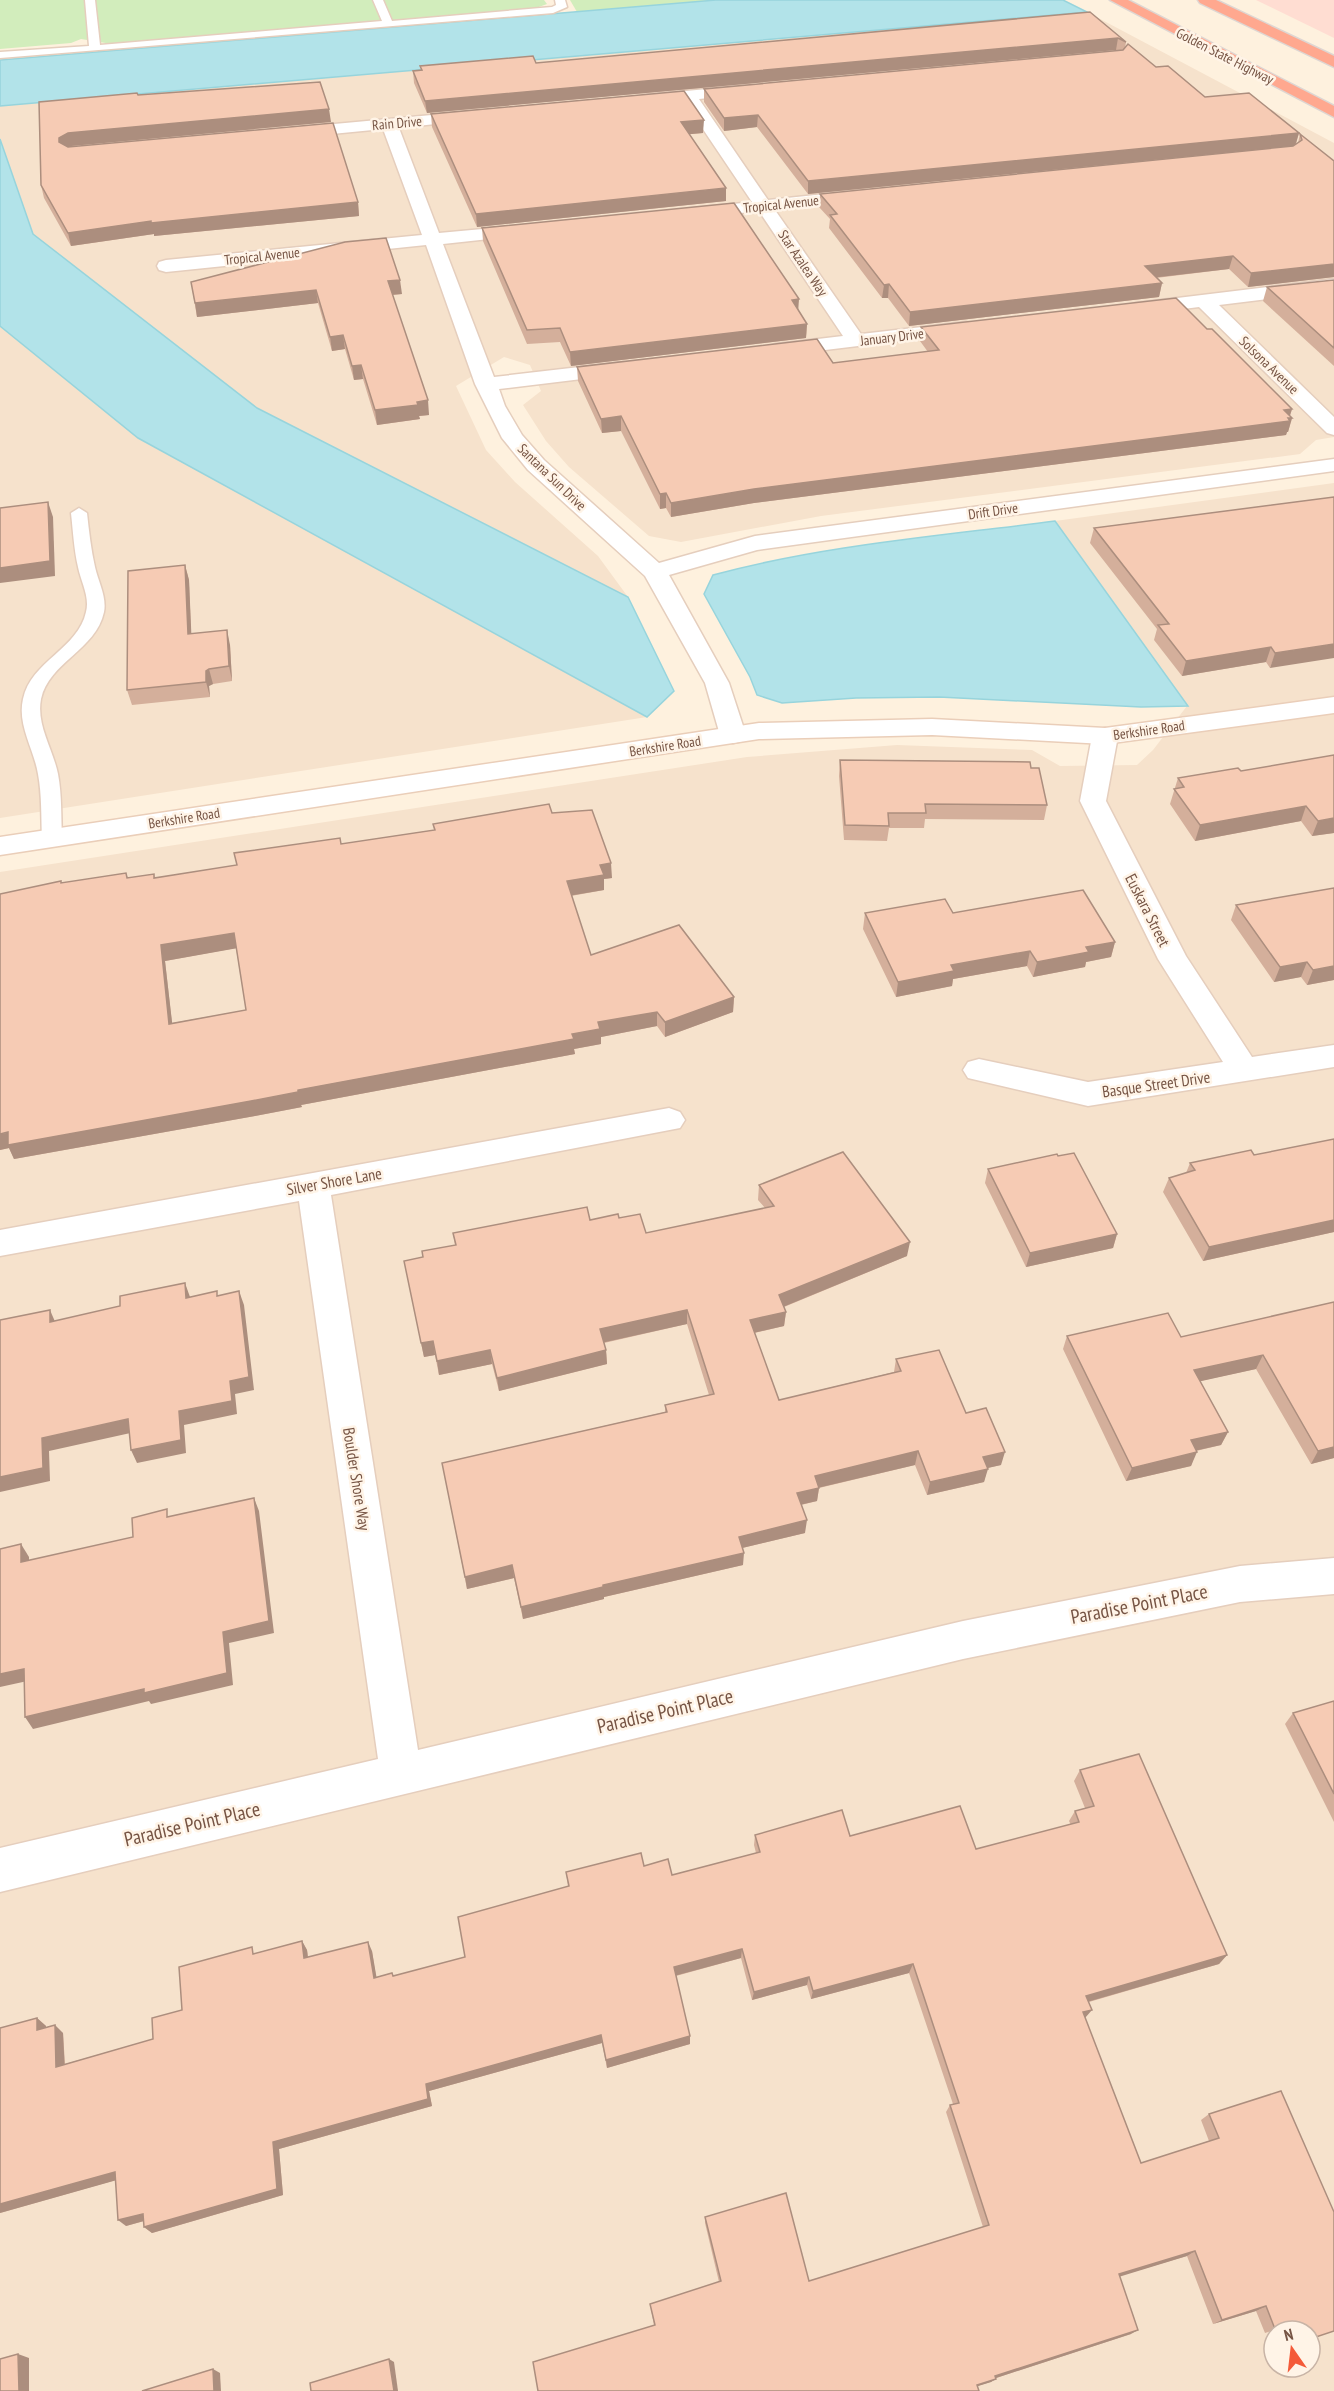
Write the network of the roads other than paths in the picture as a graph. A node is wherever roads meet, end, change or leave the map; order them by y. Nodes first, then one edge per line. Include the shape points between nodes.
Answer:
1 (90, 0) edge
2 (378, 0) edge
3 (560, 0) edge
4 (1117, 0) edge
5 (1205, 0) edge
6 (388, 24) junction
7 (95, 49) junction
8 (0, 55) edge
9 (1334, 62) edge
10 (760, 89) edge
11 (689, 96) junction
12 (632, 101) edge
13 (1334, 112) edge
14 (493, 114) edge
15 (389, 124) junction
16 (272, 135) edge
17 (880, 194) edge
18 (763, 206) junction
19 (681, 214) edge
20 (539, 228) edge
21 (433, 239) junction
22 (166, 266) dead end
23 (1334, 285) edge
24 (1204, 301) junction
25 (1122, 310) edge
26 (983, 326) edge
27 (856, 341) junction
28 (752, 353) edge
29 (647, 365) edge
30 (485, 384) junction
31 (1334, 429) edge
32 (1334, 465) edge
33 (79, 513) dead end
34 (655, 572) junction
35 (1334, 705) edge
36 (733, 735) junction
37 (1106, 736) junction
38 (52, 838) junction
39 (0, 846) edge
40 (1334, 1056) edge
41 (979, 1070) dead end
42 (1245, 1071) junction
43 (669, 1120) dead end
44 (313, 1185) junction
45 (0, 1243) edge
46 (1334, 1576) edge
47 (401, 1774) junction
48 (0, 1870) edge

1 - 7 lane
2 - 6 lane
3 - 6 lane via 561,7 553,10
4 - 13 highway, Golden State Highway
5 - 9 highway
6 - 7 lane
7 - 8 lane
10 - 11 street
11 - 12 street
11 - 18 street, Star Azalea Way
14 - 15 street, Rain Drive
15 - 16 street, Rain Drive
15 - 21 street, Santana Sun Drive
17 - 18 street, Tropical Avenue
18 - 19 street, Tropical Avenue
18 - 27 street, Star Azalea Way
20 - 21 street, Tropical Avenue
21 - 22 street, Tropical Avenue
21 - 30 street, Santana Sun Drive
23 - 24 street
24 - 25 street
24 - 31 street, Solsona Avenue
26 - 27 street, January Drive
27 - 28 street, January Drive
29 - 30 street
30 - 34 street, Santana Sun Drive via 513,438 536,465
32 - 34 street, Drift Drive via 756,543
33 - 38 lane via 96,609 92,625 45,671 35,685 31,701 34,730 47,773
34 - 36 street, Santana Sun Drive via 717,683
35 - 37 street, Berkshire Road
36 - 37 street, Berkshire Road via 932,727
36 - 38 street, Berkshire Road
37 - 42 street, Euskara Street via 1093,801 1173,958
38 - 39 street, Berkshire Road
40 - 42 street, Basque Street Drive
41 - 42 street, Basque Street Drive via 1088,1094
43 - 44 street, Silver Shore Lane
44 - 45 street, Silver Shore Lane
44 - 47 street, Boulder Shore Way
46 - 47 street, Paradise Point Place via 1240,1584 963,1640
47 - 48 street, Paradise Point Place

